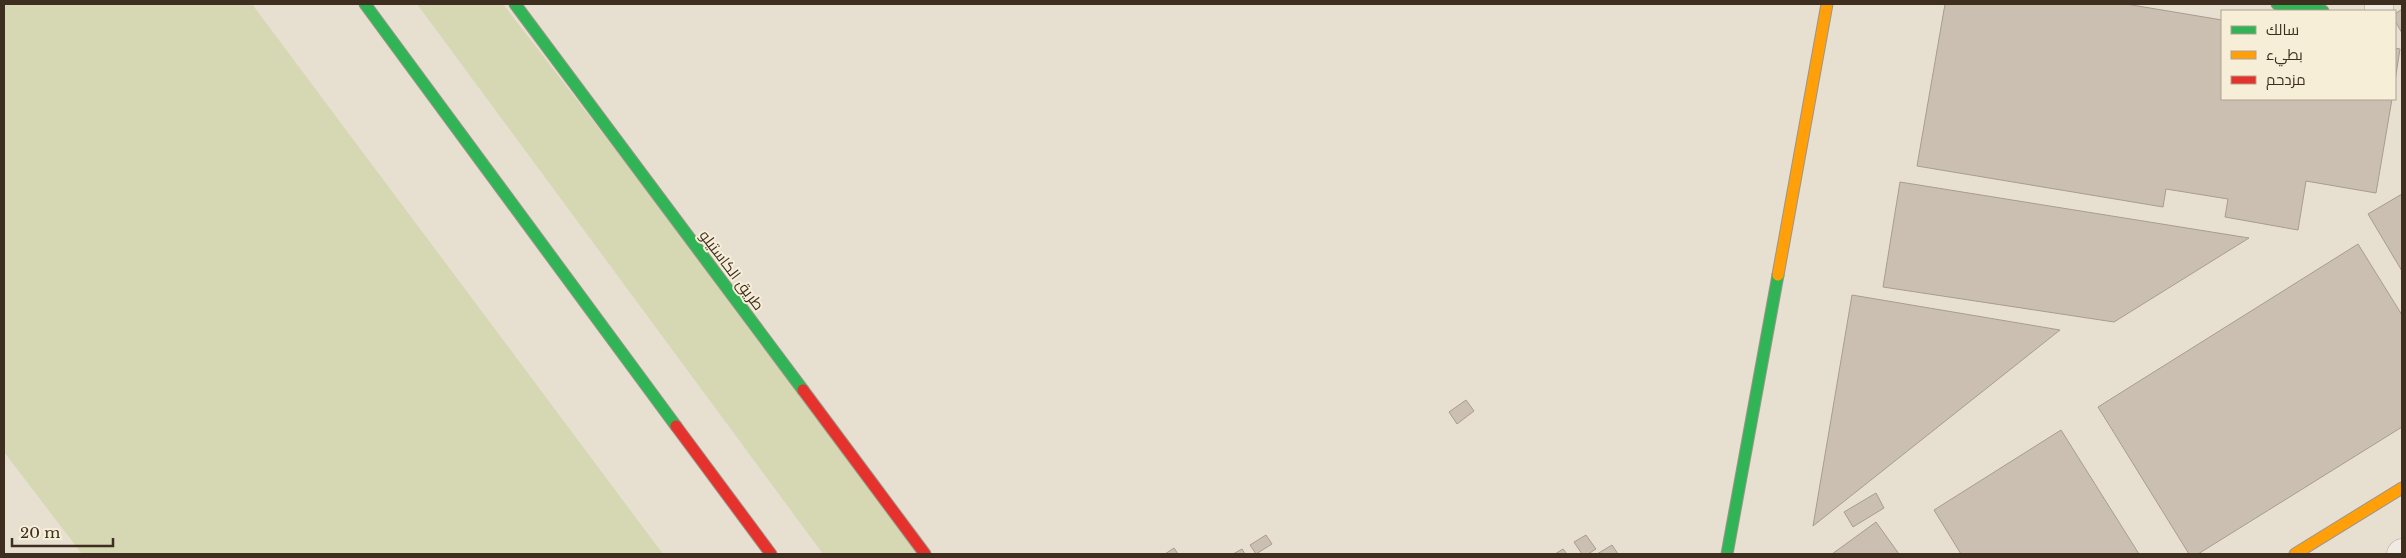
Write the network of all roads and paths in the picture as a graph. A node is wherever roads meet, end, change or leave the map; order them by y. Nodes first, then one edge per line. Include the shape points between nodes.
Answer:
1 (365, 4) edge
2 (515, 4) edge
3 (1827, 4) edge
4 (2277, 4) edge
5 (2316, 10) edge
6 (2402, 488) edge
7 (771, 554) edge
8 (925, 554) edge
9 (1727, 554) edge
10 (2295, 554) edge

1 - 7 main road
2 - 8 main road, طريق الكاستيلو
3 - 9 main road
4 - 5 main road
6 - 10 main road

